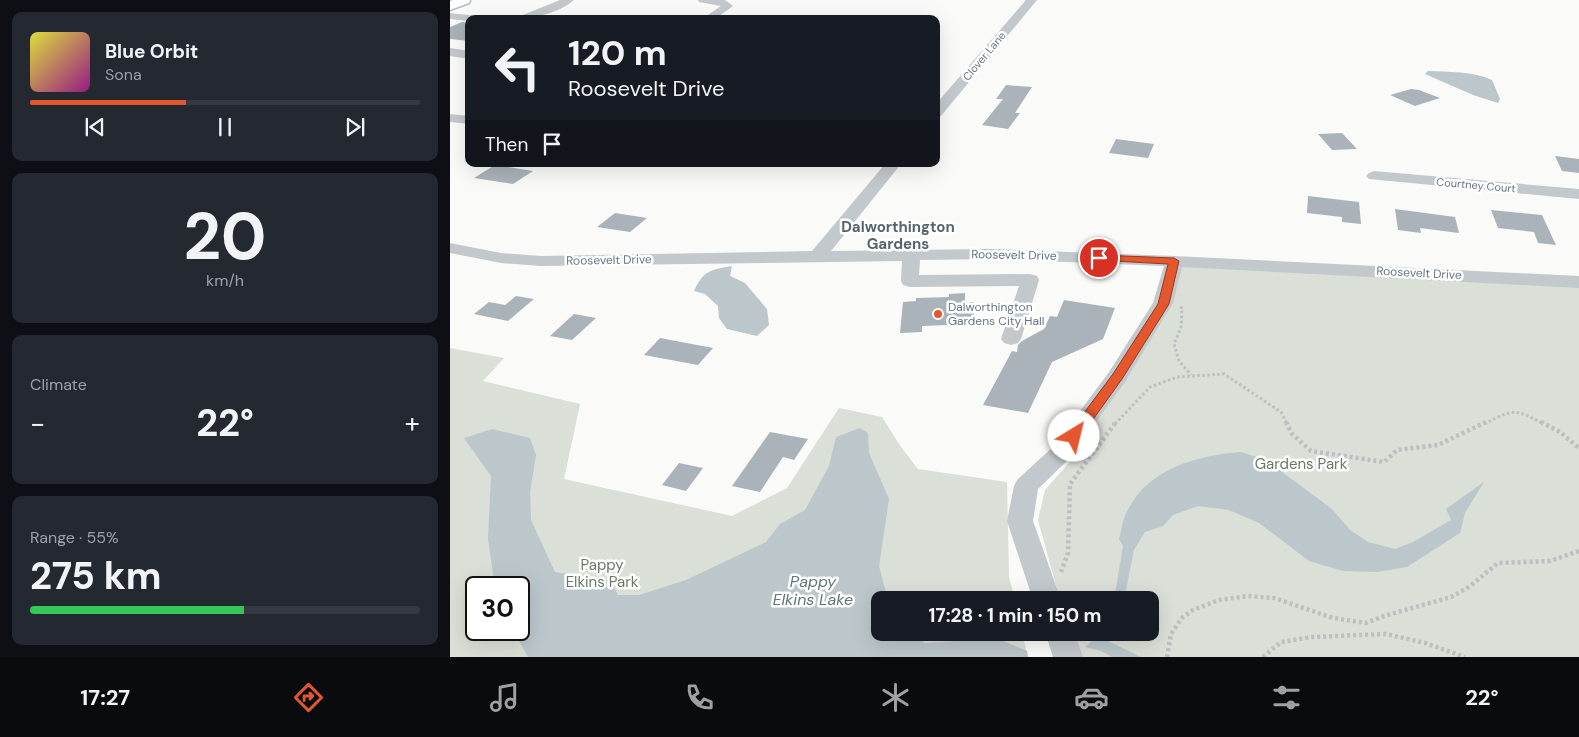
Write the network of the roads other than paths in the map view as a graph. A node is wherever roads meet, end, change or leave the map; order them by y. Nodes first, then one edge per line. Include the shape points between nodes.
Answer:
1 (569, 0) edge
2 (703, 0) edge
3 (1025, 0) edge
4 (1031, 0) edge
5 (453, 9) edge
6 (467, 15) edge
7 (535, 15) edge
8 (713, 15) edge
9 (450, 52) edge
10 (465, 54) edge
11 (940, 108) edge
12 (450, 118) edge
13 (465, 120) edge
14 (891, 167) edge
15 (1374, 176) dead end
16 (1579, 194) edge
17 (450, 248) edge
18 (911, 255) junction
19 (818, 256) junction
20 (1052, 256) junction
21 (1174, 261) junction
22 (1030, 280) junction
23 (1579, 282) edge
24 (1011, 338) dead end
25 (1044, 591) edge
26 (1062, 641) edge
27 (1068, 657) edge

1 - 7 street
2 - 8 street via 719,1 728,6
3 - 4 street
4 - 11 street, Clover Lane
5 - 6 street
9 - 10 street
12 - 13 street
14 - 19 street
15 - 16 street, Courtney Court
17 - 19 street, Roosevelt Drive via 541,262
18 - 19 street, Roosevelt Drive
18 - 20 street, Roosevelt Drive
18 - 22 street via 910,281
20 - 21 street, Roosevelt Drive
20 - 22 street
21 - 23 street, Roosevelt Drive
21 - 25 street via 1163,304 1118,376 1063,451 1026,486 1020,521
22 - 24 street
26 - 27 street

